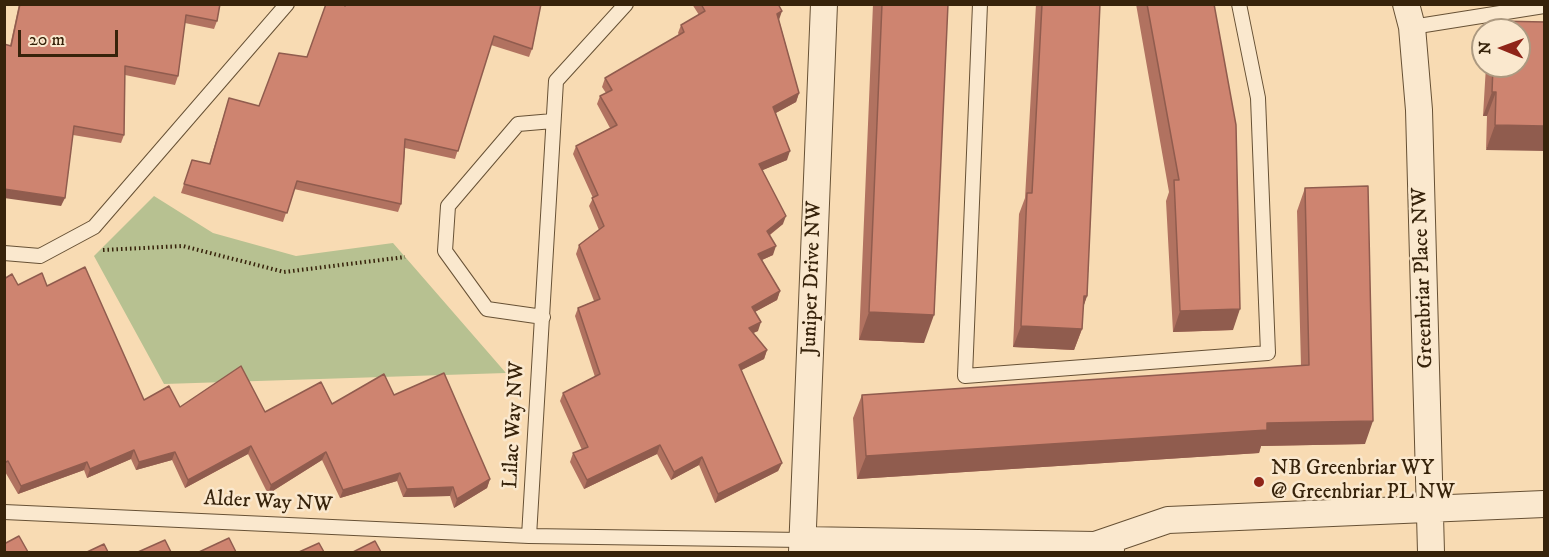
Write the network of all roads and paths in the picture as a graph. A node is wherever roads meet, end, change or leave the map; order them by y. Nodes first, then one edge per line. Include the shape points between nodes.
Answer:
1 (287, 4) edge
2 (626, 4) edge
3 (824, 4) edge
4 (980, 4) edge
5 (1239, 4) edge
6 (1545, 6) edge
7 (1409, 16) edge
8 (553, 121) junction
9 (102, 250) dead end
10 (4, 254) edge
11 (405, 257) dead end
12 (543, 317) junction
13 (1545, 504) edge
14 (1430, 508) junction
15 (4, 512) edge
16 (529, 536) junction
17 (1095, 545) junction
18 (802, 546) edge
19 (1127, 552) edge
20 (1431, 552) edge

1 - 10 lane via 94,227 40,255
2 - 8 lane, Lilac Way NW via 556,81
3 - 18 street, Juniper Drive NW
4 - 5 lane via 965,376 1268,353 1257,98
6 - 7 lane
7 - 14 street, Greenbriar Place NW via 1419,110
8 - 12 lane, Lilac Way NW
8 - 12 lane via 518,124 448,206 445,251 487,309
9 - 11 path via 183,246 284,272
12 - 16 lane, Lilac Way NW
13 - 14 street
14 - 17 street via 1168,520
14 - 20 street, Greenbriar Place NW
15 - 16 lane, Alder Way NW
16 - 18 lane, Alder Way NW
17 - 18 street
17 - 19 street

